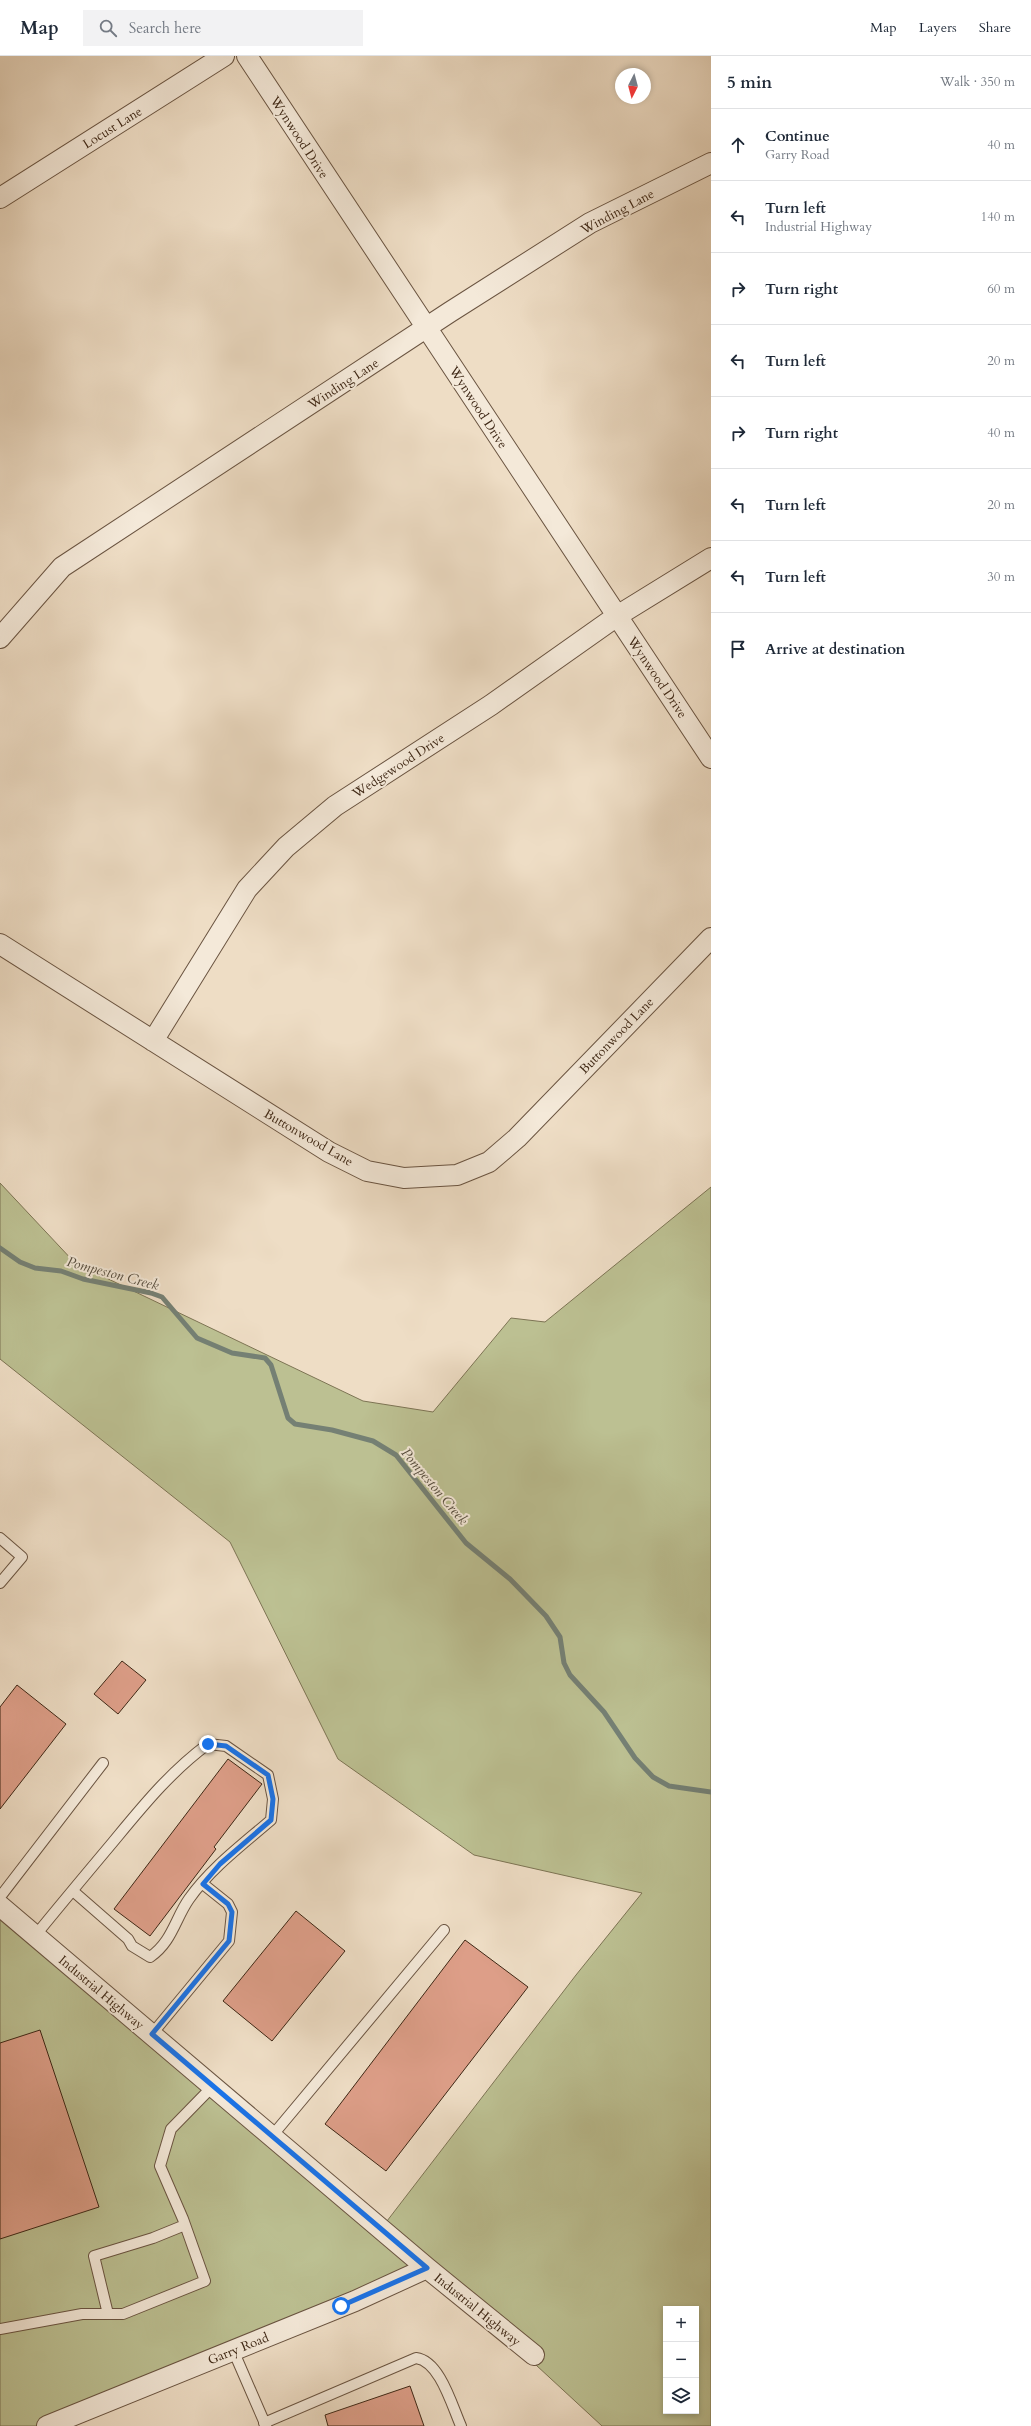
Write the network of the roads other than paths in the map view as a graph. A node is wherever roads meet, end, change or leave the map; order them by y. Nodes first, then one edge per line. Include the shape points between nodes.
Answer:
1 (224, 56) edge
2 (247, 56) edge
3 (711, 163) edge
4 (0, 198) edge
5 (427, 328) junction
6 (711, 558) edge
7 (617, 616) junction
8 (0, 638) edge
9 (711, 758) edge
10 (711, 938) edge
11 (0, 944) edge
12 (153, 1041) junction
13 (0, 1538) edge
14 (0, 1583) edge
15 (103, 1763) dead end
16 (203, 1884) junction
17 (73, 1891) junction
18 (0, 1897) edge
19 (0, 1906) edge
20 (444, 1930) dead end
21 (36, 1936) junction
22 (152, 2034) junction
23 (213, 2086) junction
24 (272, 2136) junction
25 (185, 2224) junction
26 (427, 2268) junction
27 (108, 2314) junction
28 (0, 2329) edge
29 (233, 2350) junction
30 (534, 2355) dead end
31 (73, 2421) edge
32 (265, 2424) edge
33 (47, 2426) edge
34 (460, 2426) edge

1 - 4 street, Locust Lane
2 - 5 street, Wynwood Drive
3 - 5 street, Winding Lane via 590,224
5 - 7 street, Wynwood Drive
5 - 8 street, Winding Lane via 62,567
6 - 7 street, Wedgewood Drive
7 - 9 street, Wynwood Drive
7 - 12 street, Wedgewood Drive via 491,705 334,806 286,847 247,889
10 - 12 street, Buttonwood Lane via 517,1138 489,1162 457,1175 404,1178 367,1170 329,1152
11 - 12 street, Buttonwood Lane
13 - 14 lane via 22,1557
15 - 18 lane
16 - 17 lane via 189,1900 171,1937 150,1957 132,1946 128,1939
16 - 17 lane via 220,1864 271,1820 273,1799 268,1775 226,1746 208,1744 187,1759 153,1794
16 - 22 lane via 228,1904 232,1912 229,1941
17 - 21 lane
19 - 21 street, Industrial Highway
20 - 24 lane
21 - 22 street, Industrial Highway
22 - 23 street, Industrial Highway
23 - 24 street, Industrial Highway
23 - 25 lane via 171,2129 160,2166
24 - 26 street, Industrial Highway
25 - 27 lane via 153,2238 94,2256
25 - 27 lane via 205,2281 122,2314
26 - 29 street, Garry Road via 355,2301
26 - 30 street, Industrial Highway
27 - 28 lane via 82,2314
29 - 31 street, Garry Road
29 - 32 lane
31 - 33 street, Garry Road
32 - 34 lane via 416,2358 424,2359 432,2366 442,2382

